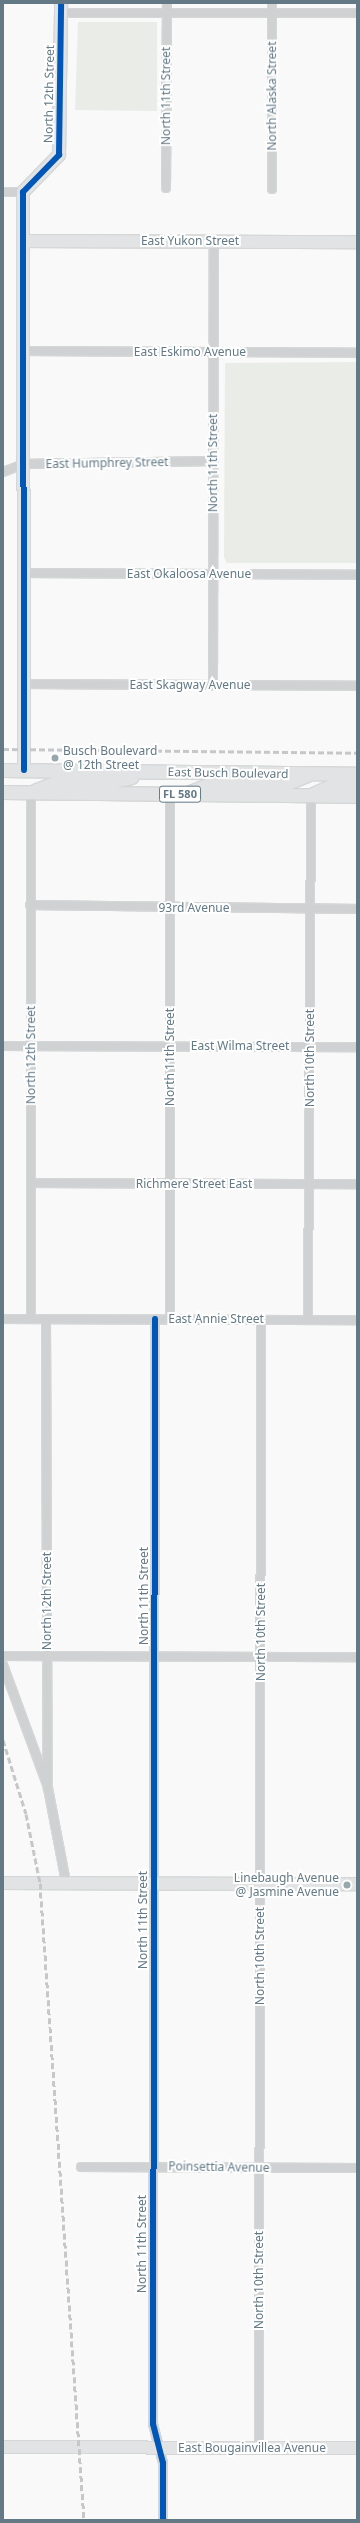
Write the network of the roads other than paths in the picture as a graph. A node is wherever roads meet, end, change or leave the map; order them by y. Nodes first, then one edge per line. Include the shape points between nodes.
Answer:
1 (167, 3) edge
2 (272, 3) edge
3 (61, 8) edge
4 (167, 13) junction
5 (272, 13) junction
6 (357, 13) edge
7 (166, 188) dead end
8 (272, 189) dead end
9 (3, 192) edge
10 (23, 192) junction
11 (23, 241) junction
12 (214, 241) junction
13 (357, 242) edge
14 (24, 351) junction
15 (214, 352) junction
16 (357, 353) edge
17 (213, 461) junction
18 (24, 464) junction
19 (3, 472) edge
20 (22, 574) junction
21 (214, 575) junction
22 (357, 575) edge
23 (23, 684) junction
24 (213, 686) junction
25 (357, 686) edge
26 (3, 770) edge
27 (24, 770) junction
28 (149, 772) junction
29 (309, 774) junction
30 (357, 774) edge
31 (3, 780) edge
32 (357, 784) edge
33 (3, 792) edge
34 (31, 792) junction
35 (170, 794) junction
36 (185, 794) junction
37 (310, 796) junction
38 (357, 796) edge
39 (30, 906) junction
40 (170, 908) junction
41 (310, 909) junction
42 (357, 909) edge
43 (3, 1046) edge
44 (31, 1046) junction
45 (310, 1046) junction
46 (170, 1047) junction
47 (357, 1047) edge
48 (31, 1184) junction
49 (170, 1184) junction
50 (310, 1184) junction
51 (357, 1184) edge
52 (3, 1319) edge
53 (31, 1319) junction
54 (46, 1319) junction
55 (155, 1319) junction
56 (170, 1319) junction
57 (261, 1319) junction
58 (308, 1320) junction
59 (357, 1320) edge
60 (3, 1656) edge
61 (155, 1656) junction
62 (48, 1657) junction
63 (261, 1657) junction
64 (357, 1657) edge
65 (3, 1665) edge
66 (48, 1788) junction
67 (66, 1882) junction
68 (3, 1883) edge
69 (154, 1883) junction
70 (260, 1883) junction
71 (357, 1884) edge
72 (153, 2165) junction
73 (81, 2167) dead end
74 (259, 2168) junction
75 (357, 2168) edge
76 (3, 2447) edge
77 (259, 2448) junction
78 (357, 2448) edge
79 (160, 2449) junction
80 (163, 2520) edge

1 - 4 street, North 11th Street
2 - 5 street, North Alaska Street
3 - 4 street
3 - 10 street, North 12th Street via 60,155
4 - 5 street
4 - 7 street, North 11th Street
5 - 6 street
5 - 8 street, North Alaska Street
9 - 10 street
10 - 11 street
11 - 12 street, East Yukon Street
11 - 14 street
12 - 13 street, East Yukon Street
12 - 15 street, North 11th Street
14 - 15 street, East Eskimo Avenue
14 - 18 street
15 - 16 street, East Eskimo Avenue
15 - 17 street, North 11th Street
17 - 18 street, East Humphrey Street
17 - 21 street, North 11th Street
18 - 19 street, East Humphrey Street
18 - 20 street
20 - 21 street, East Okaloosa Avenue
20 - 23 street
21 - 22 street, East Okaloosa Avenue
21 - 24 street, North 11th Street
23 - 24 street, East Skagway Avenue
23 - 27 street
24 - 25 street, East Skagway Avenue
26 - 27 main road, East Busch Boulevard / FL 580
27 - 28 main road, East Busch Boulevard / FL 580
27 - 31 main road
28 - 29 main road, East Busch Boulevard / FL 580
28 - 34 main road via 113,781 59,781
29 - 30 main road, East Busch Boulevard / FL 580
29 - 36 main road via 285,784 207,785
32 - 37 main road via 335,784
33 - 34 main road, East Busch Boulevard / FL 580
34 - 35 main road, East Busch Boulevard / FL 580
34 - 39 street, North 12th Street
35 - 36 main road, East Busch Boulevard / FL 580
35 - 40 street, North 11th Street
36 - 37 main road, East Busch Boulevard / FL 580
37 - 38 main road, East Busch Boulevard / FL 580
37 - 41 street, North 10th Street
39 - 40 street, 93rd Avenue
39 - 44 street, North 12th Street
40 - 41 street, 93rd Avenue
40 - 46 street, North 11th Street
41 - 42 street, 93rd Avenue
41 - 45 street, North 10th Street
43 - 44 street, East Wilma Street
44 - 46 street, East Wilma Street
44 - 48 street, North 12th Street
45 - 46 street, East Wilma Street
45 - 47 street, East Wilma Street
45 - 50 street, North 10th Street
46 - 49 street, North 11th Street
48 - 49 street, Richmere Street East
48 - 53 street, North 12th Street
49 - 50 street, Richmere Street East
49 - 56 street, North 11th Street
50 - 51 street, Richmere Street East
50 - 58 street, North 10th Street
52 - 53 street, East Annie Street
53 - 54 street, East Annie Street
54 - 55 street, East Annie Street
54 - 62 street, North 12th Street
55 - 56 street, East Annie Street
55 - 61 street, North 11th Street
56 - 57 street, East Annie Street
57 - 58 street, East Annie Street
57 - 63 street, North 10th Street
58 - 59 street, East Annie Street
60 - 62 street
61 - 62 street
61 - 63 street
61 - 69 street, North 11th Street
62 - 66 street, North 12th Street
63 - 64 street
63 - 70 street, North 10th Street
65 - 66 street
66 - 67 street, North 12th Street
67 - 68 street
67 - 69 street
69 - 70 street
69 - 72 street, North 11th Street
70 - 71 street
70 - 74 street, North 10th Street
72 - 73 street, Poinsettia Avenue
72 - 74 street, Poinsettia Avenue
72 - 79 street, North 11th Street via 153,2424
74 - 75 street, Poinsettia Avenue
74 - 77 street, North 10th Street
76 - 79 street, East Bougainvillea Avenue
77 - 78 street, East Bougainvillea Avenue
77 - 79 street, East Bougainvillea Avenue
79 - 80 street, North 11th Street via 163,2463

